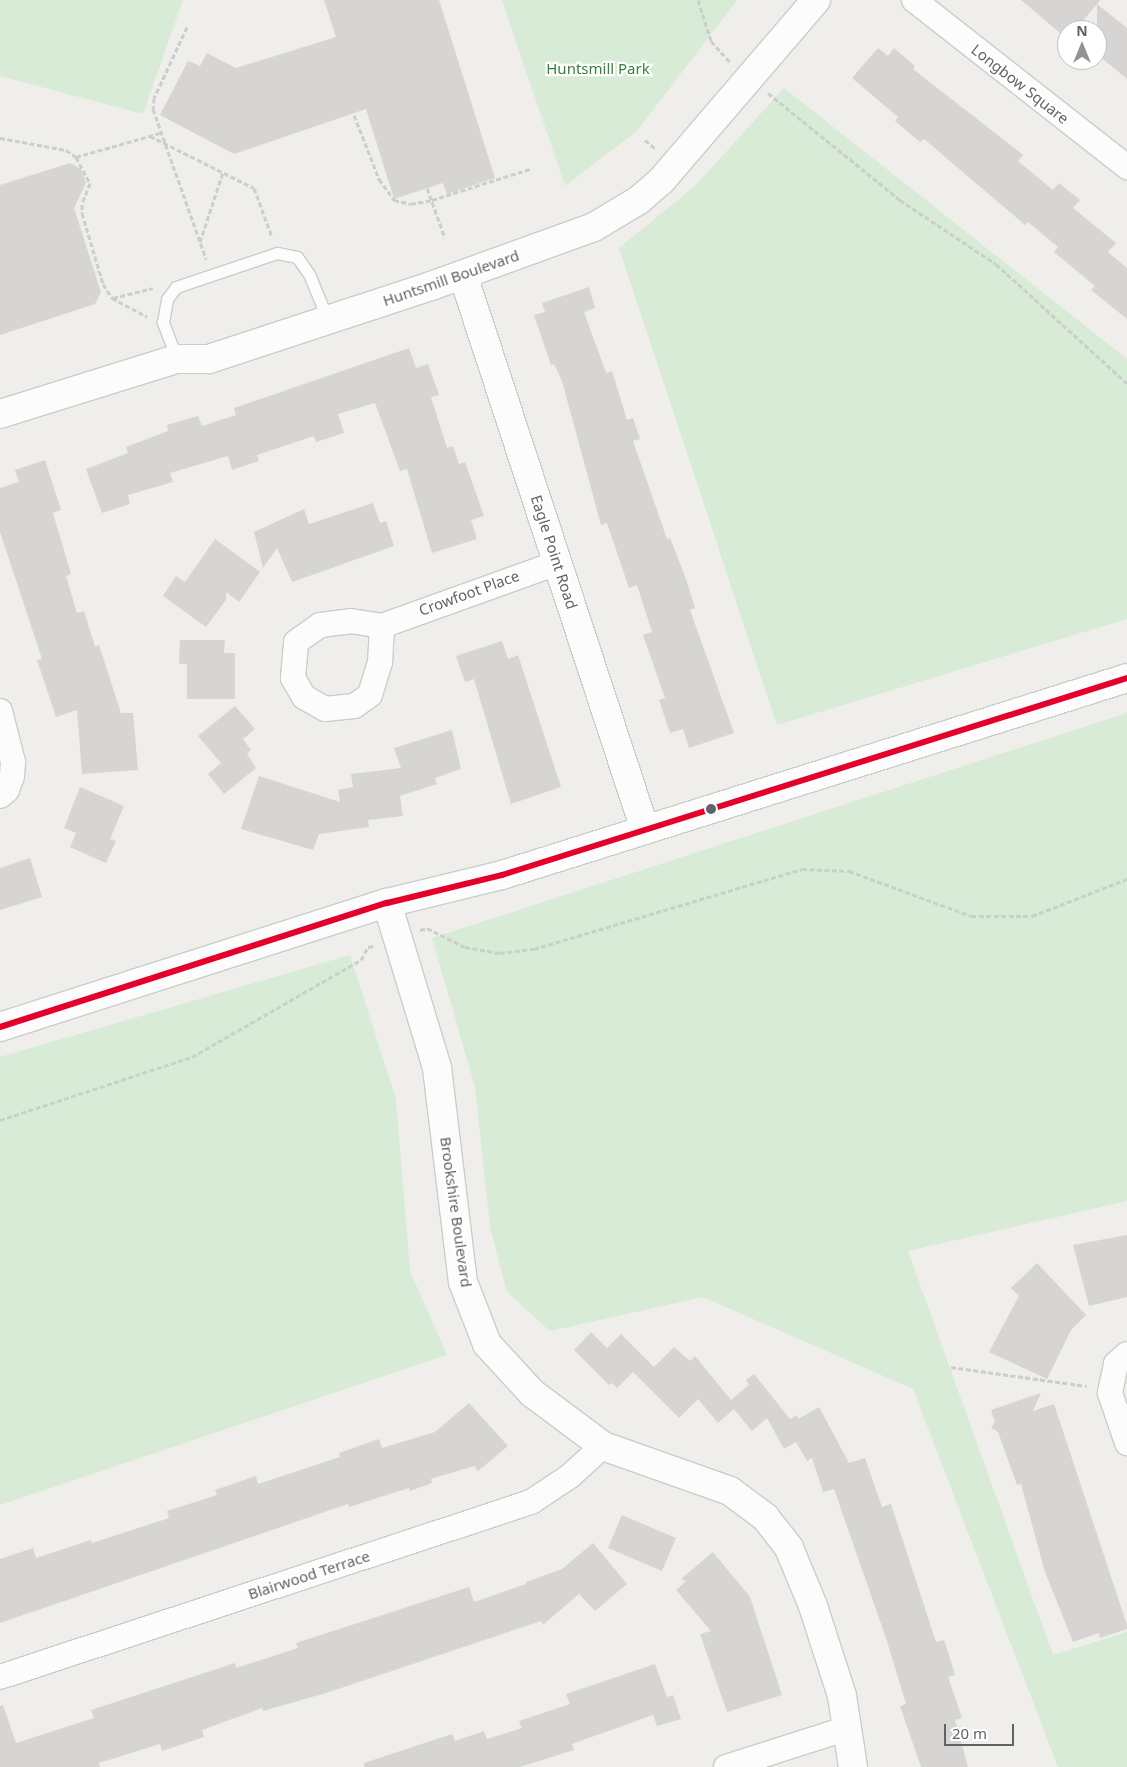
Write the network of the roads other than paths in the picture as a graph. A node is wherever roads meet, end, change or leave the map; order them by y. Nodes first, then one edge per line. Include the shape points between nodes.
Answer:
1 (816, 0) edge
2 (914, 0) edge
3 (1127, 167) edge
4 (463, 274) junction
5 (328, 320) junction
6 (177, 359) junction
7 (0, 414) edge
8 (557, 563) junction
9 (382, 626) dead end
10 (1127, 678) edge
11 (0, 712) edge
12 (0, 796) edge
13 (645, 830) junction
14 (387, 903) junction
15 (0, 1027) edge
16 (1127, 1354) edge
17 (1127, 1443) edge
18 (603, 1446) junction
19 (0, 1677) edge
20 (848, 1728) junction
21 (726, 1767) edge
22 (853, 1767) edge

1 - 4 street, Huntsmill Boulevard via 670,172 639,200 594,227
2 - 3 street, Longbow Square
4 - 5 street, Huntsmill Boulevard
4 - 8 street, Eagle Point Road
5 - 6 street, Huntsmill Boulevard via 209,359
5 - 6 lane via 309,274 297,257 277,254 176,287 167,299 163,322
6 - 7 street, Huntsmill Boulevard
8 - 9 street, Crowfoot Place
8 - 13 street, Eagle Point Road
10 - 13 street
11 - 12 street via 12,762 12,776 7,790
13 - 14 street via 502,875
14 - 15 street
14 - 18 street, Brookshire Boulevard via 437,1068 464,1282 487,1344 532,1393
16 - 17 street via 1116,1364 1110,1393
18 - 19 street, Blairwood Terrace via 570,1476 531,1502
18 - 20 street, Brookshire Boulevard via 730,1491 765,1517 789,1548 813,1606 842,1696
20 - 21 street
20 - 22 street, Brookshire Boulevard

